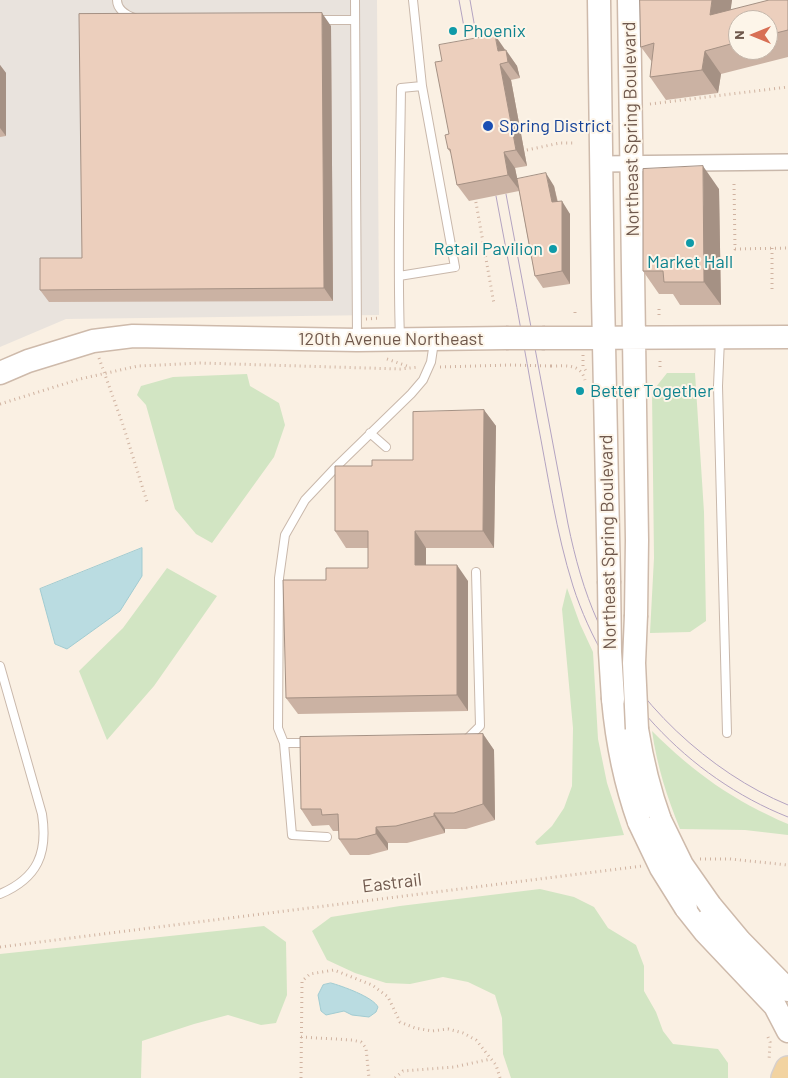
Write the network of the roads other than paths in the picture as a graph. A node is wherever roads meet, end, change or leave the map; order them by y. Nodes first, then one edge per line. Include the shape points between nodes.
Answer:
1 (117, 0) edge
2 (355, 0) edge
3 (413, 0) edge
4 (599, 0) edge
5 (629, 0) edge
6 (138, 20) edge
7 (306, 20) edge
8 (355, 20) junction
9 (422, 86) junction
10 (788, 162) edge
11 (601, 164) junction
12 (631, 164) junction
13 (399, 276) junction
14 (720, 337) junction
15 (788, 337) edge
16 (604, 338) junction
17 (634, 338) junction
18 (357, 340) junction
19 (400, 340) junction
20 (434, 340) junction
21 (0, 373) edge
22 (370, 433) junction
23 (386, 448) dead end
24 (476, 572) dead end
25 (0, 666) edge
26 (727, 733) dead end
27 (456, 741) edge
28 (322, 742) edge
29 (284, 743) junction
30 (650, 821) junction
31 (327, 837) dead end
32 (0, 894) edge
33 (788, 990) edge
34 (777, 1031) edge

1 - 6 lane via 125,14
2 - 8 lane
3 - 9 lane
4 - 11 street, Northeast Spring Boulevard
5 - 12 street, Northeast Spring Boulevard
7 - 8 lane
8 - 18 lane
9 - 13 lane via 401,88
9 - 13 lane via 455,267
10 - 12 street
11 - 12 street
11 - 16 street, Northeast Spring Boulevard
12 - 17 street, Northeast Spring Boulevard
13 - 19 lane
14 - 15 street, 120th Avenue Northeast
14 - 17 street, 120th Avenue Northeast
14 - 26 lane via 718,386
16 - 17 street, 120th Avenue Northeast
16 - 20 street, 120th Avenue Northeast, bridge
16 - 30 street, Northeast Spring Boulevard, bridge via 610,652 616,737 623,772
17 - 30 street, Northeast Spring Boulevard, bridge via 637,550 634,682
18 - 19 street, 120th Avenue Northeast
18 - 21 street, 120th Avenue Northeast via 133,336 93,340
19 - 20 street, 120th Avenue Northeast
20 - 22 lane via 431,362 423,380
22 - 23 lane
22 - 29 lane via 305,500 285,535 279,578 278,728
24 - 27 lane via 480,726 466,740
25 - 32 lane via 44,828 43,850 37,865 22,882
28 - 29 lane
29 - 31 lane via 292,835
30 - 33 street, Northeast Spring Boulevard, bridge via 710,905
30 - 34 street, Northeast Spring Boulevard, bridge via 661,868 686,908 775,1006

